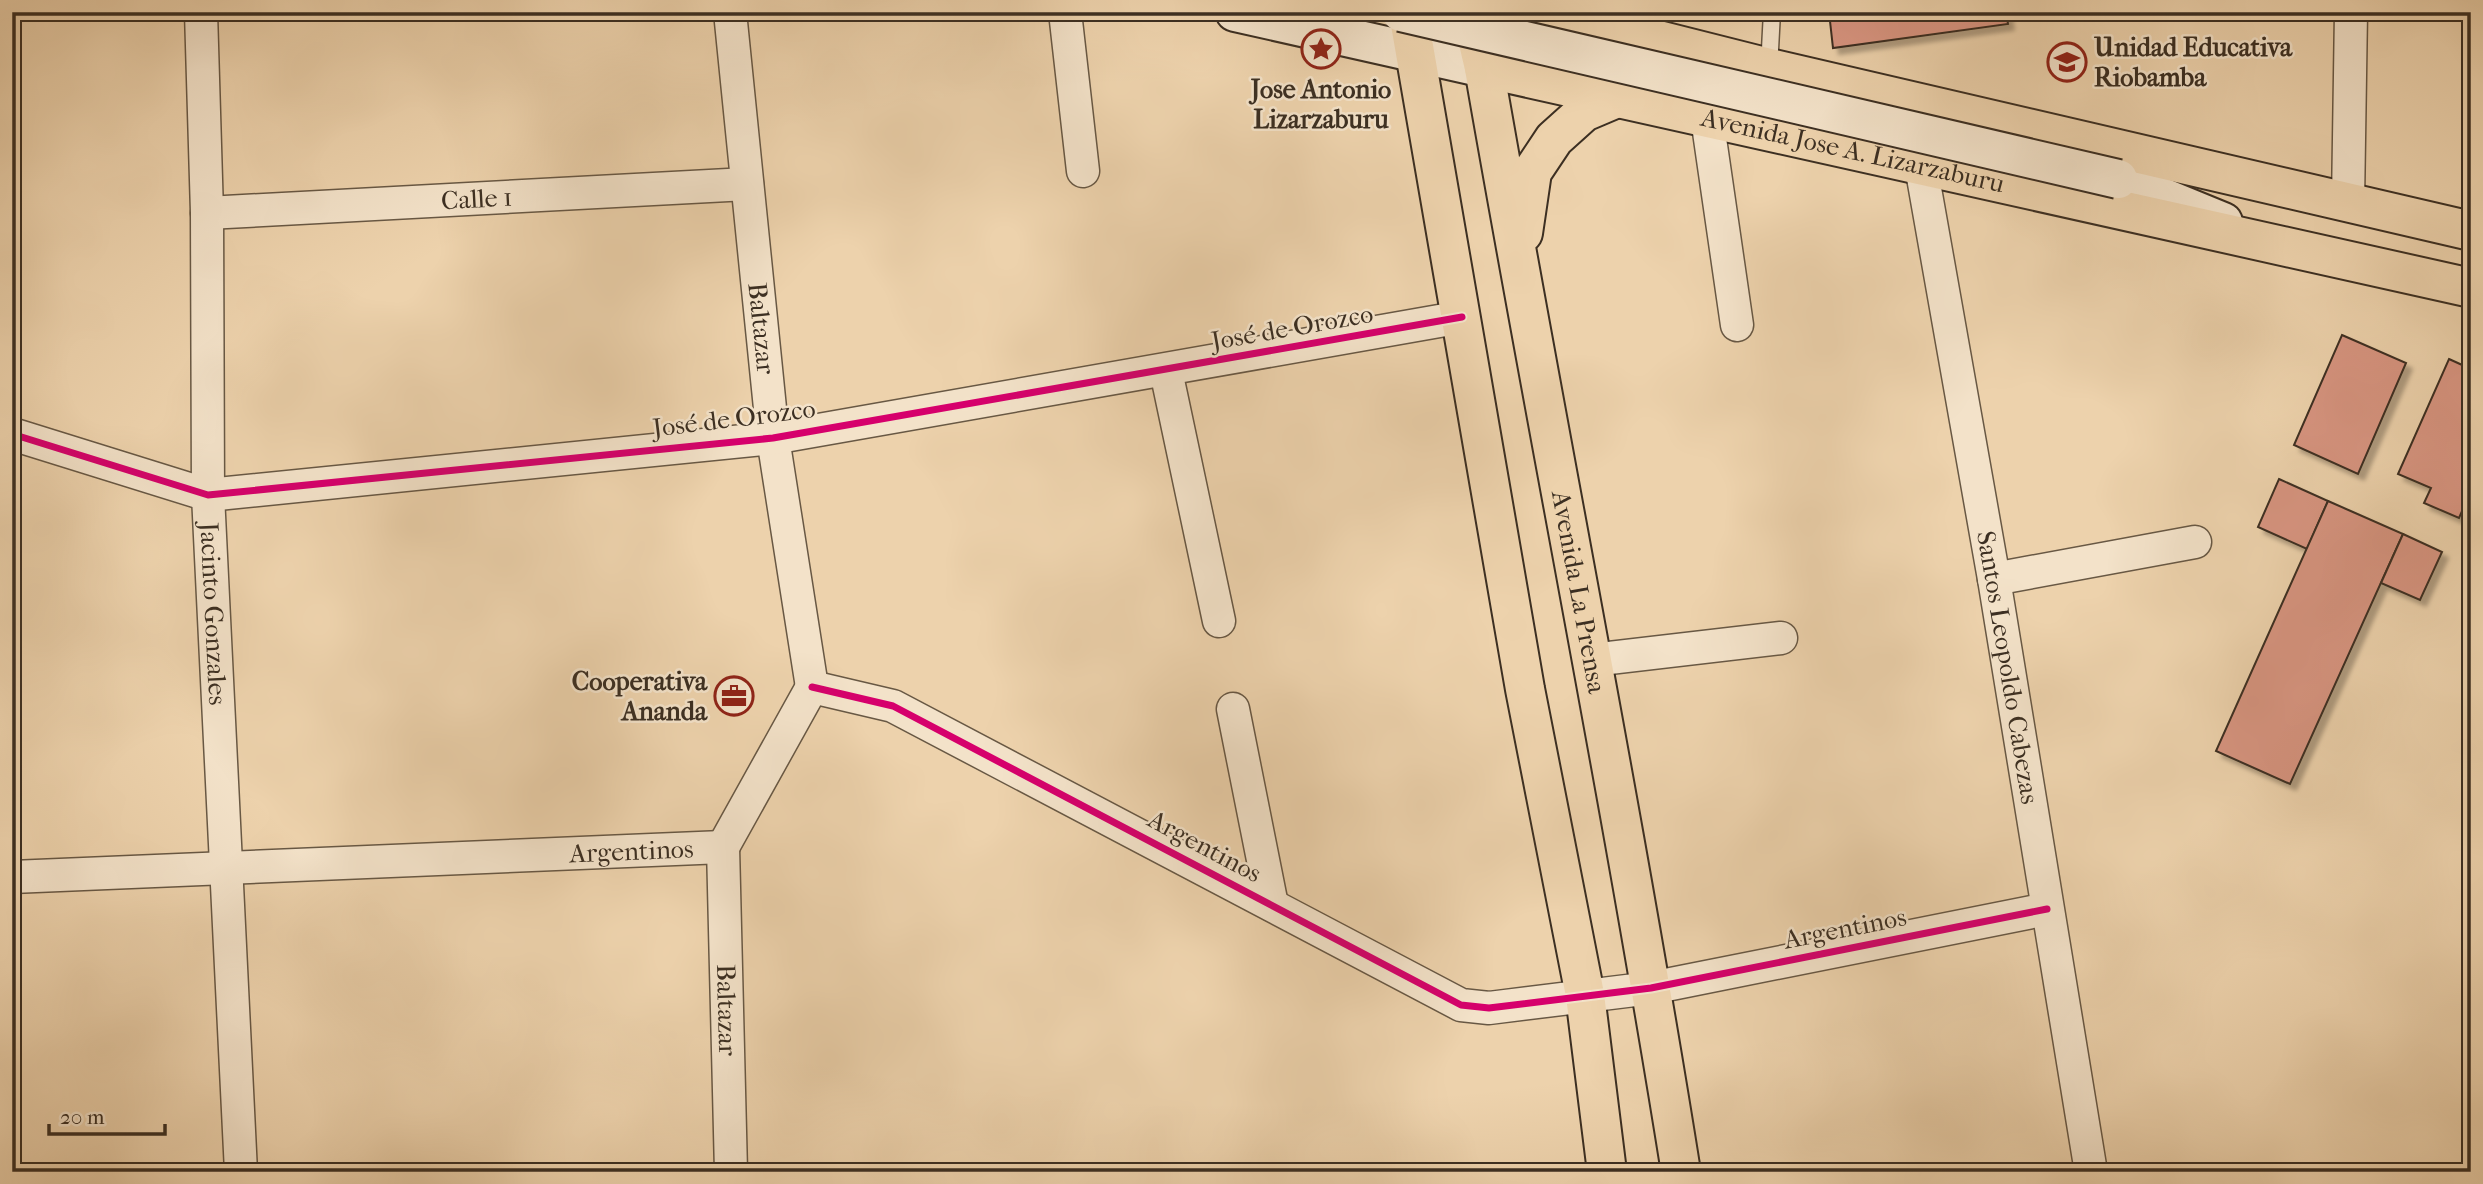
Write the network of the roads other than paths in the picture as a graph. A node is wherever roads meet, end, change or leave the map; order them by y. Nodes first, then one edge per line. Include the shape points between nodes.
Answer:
1 (201, 12) edge
2 (730, 12) edge
3 (1065, 12) edge
4 (1235, 12) edge
5 (1401, 12) edge
6 (1408, 12) edge
7 (1471, 12) edge
8 (1547, 12) edge
9 (1772, 12) edge
10 (2351, 12) edge
11 (1414, 52) junction
12 (1484, 68) junction
13 (1769, 68) junction
14 (1617, 98) junction
15 (1707, 118) junction
16 (1921, 166) junction
17 (1083, 171) dead end
18 (2118, 179) junction
19 (747, 184) junction
20 (2298, 192) junction
21 (2348, 202) junction
22 (207, 213) junction
23 (2471, 231) edge
24 (2285, 247) junction
25 (1518, 263) junction
26 (2471, 288) edge
27 (1462, 317) junction
28 (1737, 325) dead end
29 (1166, 371) junction
30 (12, 434) edge
31 (773, 438) junction
32 (208, 495) junction
33 (2195, 542) dead end
34 (1994, 579) junction
35 (1219, 621) dead end
36 (1781, 638) dead end
37 (1592, 660) junction
38 (812, 687) junction
39 (1233, 709) dead end
40 (723, 847) junction
41 (226, 868) junction
42 (12, 877) edge
43 (1272, 905) junction
44 (2047, 909) junction
45 (1651, 988) junction
46 (1585, 995) junction
47 (241, 1172) edge
48 (731, 1172) edge
49 (1607, 1172) edge
50 (1681, 1172) edge
51 (2091, 1172) edge

1 - 22 street, Jacinto Gonzales
2 - 19 street, Baltazar
3 - 17 street
4 - 11 street, Avenida Jose A. Lizarzaburu
5 - 18 street, bridge
6 - 11 main road
7 - 12 main road, Avenida La Prensa
8 - 13 main road
9 - 13 lane
10 - 21 street
11 - 12 street, Avenida Jose A. Lizarzaburu
11 - 27 main road
12 - 14 main road, Avenida Jose A. Lizarzaburu
12 - 25 main road, Avenida La Prensa
13 - 20 main road
14 - 15 main road, Avenida Jose A. Lizarzaburu
14 - 25 main road via 1584,112 1554,139 1532,172
15 - 16 main road, Avenida Jose A. Lizarzaburu
15 - 28 street
16 - 24 main road, Avenida Jose A. Lizarzaburu
16 - 34 street, Santos Leopoldo Cabezas
18 - 20 street
18 - 24 street
19 - 22 street, Calle 1
19 - 31 street, Baltazar
20 - 21 main road
21 - 23 main road
22 - 32 street, Jacinto Gonzales
24 - 26 main road, Avenida Jose A. Lizarzaburu
25 - 37 main road, Avenida La Prensa
27 - 29 street, José de Orozco
27 - 46 main road via 1525,689
29 - 31 street, José de Orozco
29 - 35 street
30 - 32 street, José de Orozco
31 - 32 street, José de Orozco
31 - 38 street, Baltazar
32 - 41 street, Jacinto Gonzales
33 - 34 street
34 - 44 street, Santos Leopoldo Cabezas
36 - 37 street
37 - 45 main road, Avenida La Prensa
38 - 40 street, Argentinos
38 - 43 street, Argentinos via 893,706
39 - 43 street
40 - 41 street, Argentinos
40 - 48 street, Baltazar
41 - 42 street, Argentinos
41 - 47 street, Jacinto Gonzales
43 - 46 street, Argentinos via 1461,1005 1489,1008
44 - 45 street, Argentinos
44 - 51 street, Santos Leopoldo Cabezas
45 - 46 street, Argentinos
45 - 50 main road, Avenida La Prensa
46 - 49 main road

